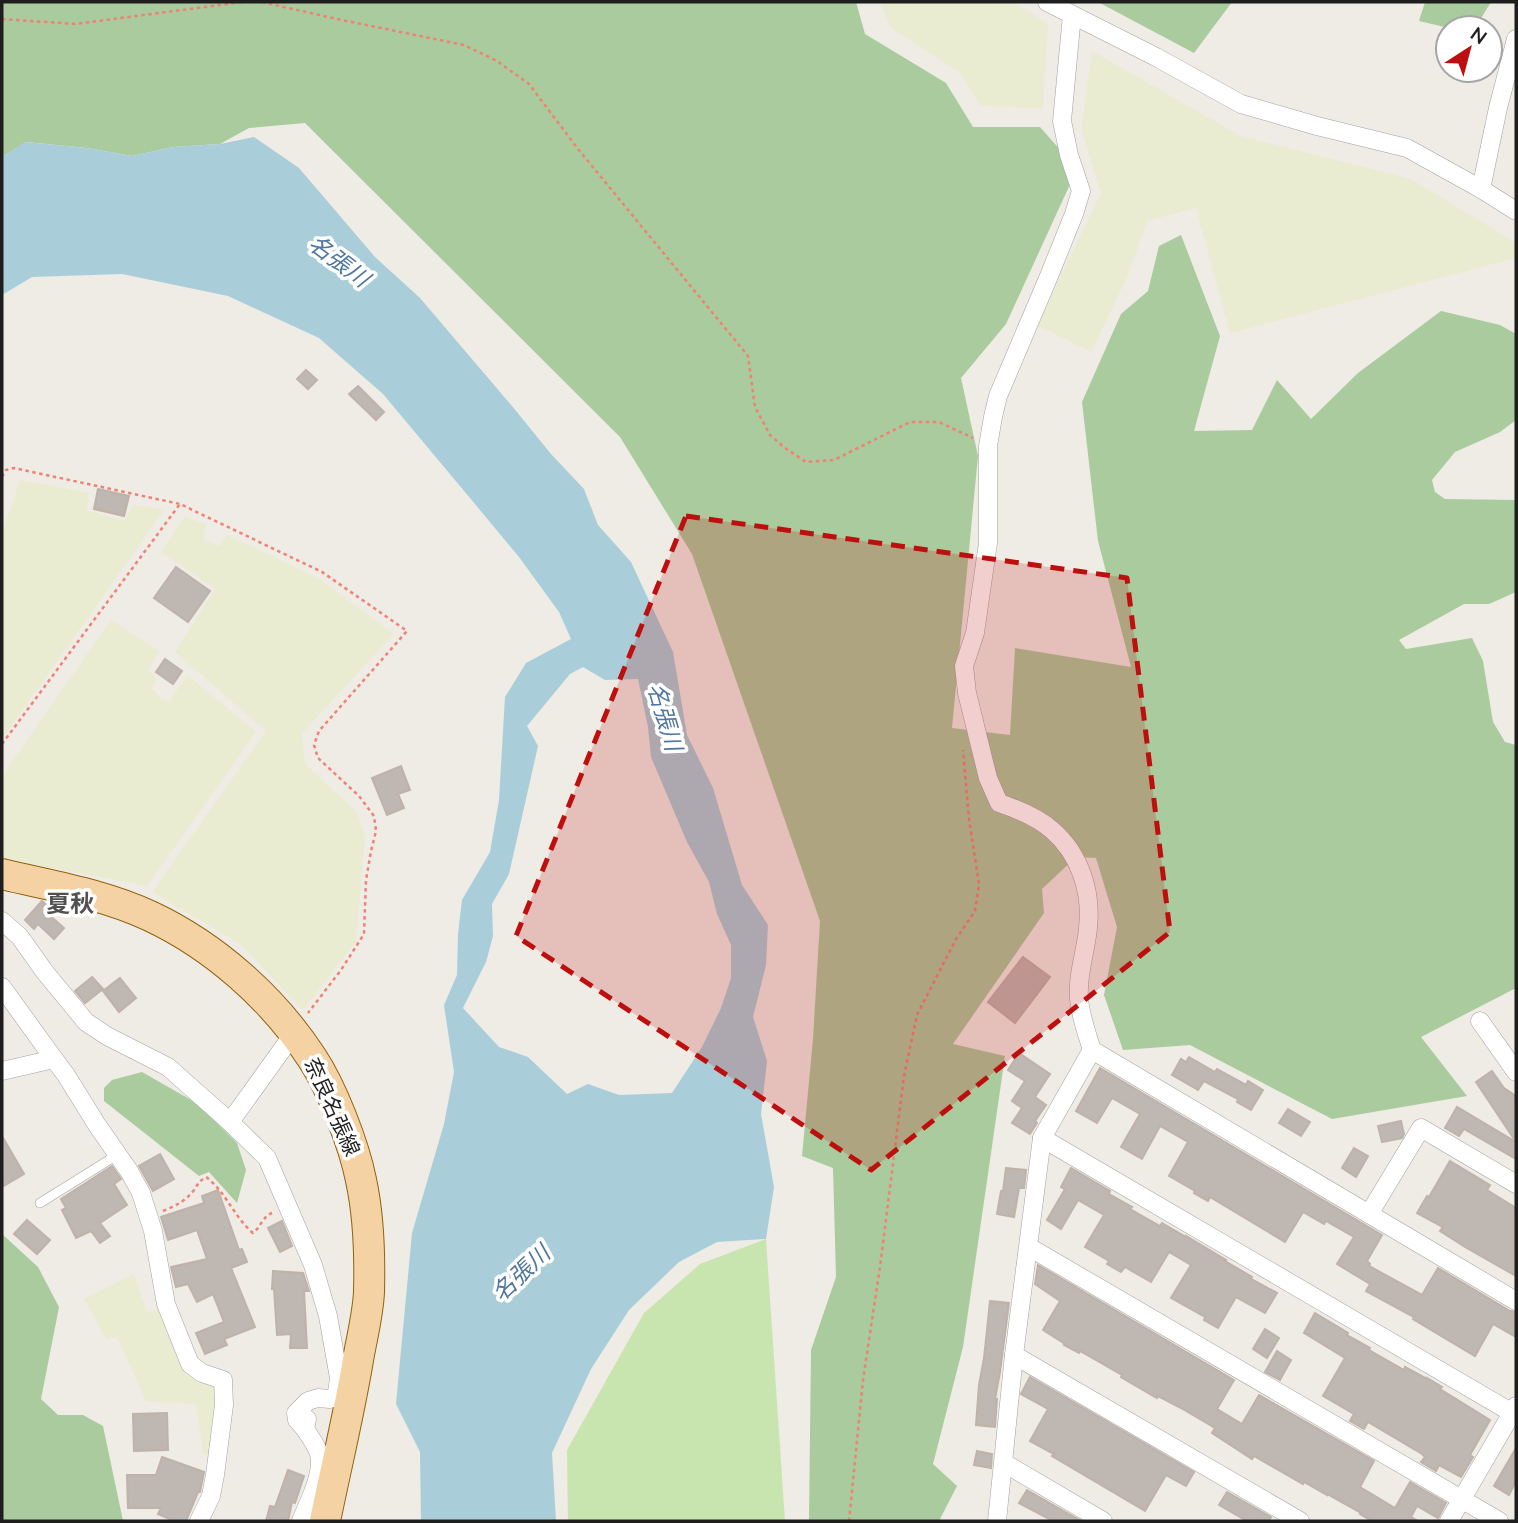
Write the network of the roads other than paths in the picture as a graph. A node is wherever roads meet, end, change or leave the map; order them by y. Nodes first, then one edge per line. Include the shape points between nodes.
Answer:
1 (1047, 2) edge
2 (1072, 15) junction
3 (1516, 39) edge
4 (1480, 189) junction
5 (1516, 211) edge
6 (2, 874) edge
7 (2, 921) edge
8 (2, 987) edge
9 (1480, 1021) dead end
10 (294, 1033) junction
11 (1092, 1050) junction
12 (54, 1059) junction
13 (2, 1071) edge
14 (1516, 1072) edge
15 (230, 1122) junction
16 (1042, 1138) junction
17 (117, 1152) junction
18 (1516, 1184) edge
19 (40, 1203) dead end
20 (1369, 1214) junction
21 (1029, 1247) junction
22 (1516, 1301) edge
23 (1014, 1354) junction
24 (1515, 1411) edge
25 (347, 1417) junction
26 (305, 1429) junction
27 (1004, 1463) junction
28 (1461, 1499) junction
29 (199, 1521) edge
30 (301, 1521) edge
31 (326, 1521) edge
32 (997, 1521) edge
33 (1103, 1521) edge
34 (1300, 1521) edge
35 (1449, 1521) edge
36 (1499, 1521) edge

1 - 2 street
2 - 4 street via 1241,104 1407,148
2 - 11 street via 1062,121 1080,191 993,416 988,446 988,542 975,633 964,666 988,778 999,803 1051,828 1081,869 1089,917 1079,998
3 - 4 street
4 - 5 street
6 - 10 main road, 奈良名張線 via 111,900 174,928 247,981
7 - 15 street via 20,937 86,1022 168,1067
8 - 12 street
9 - 14 street
10 - 15 street
10 - 25 main road, 奈良名張線 via 313,1059 342,1120 361,1178 366,1211 369,1293
11 - 16 street
11 - 20 street
12 - 13 street
12 - 17 street
15 - 26 street via 267,1158 313,1265 328,1316 339,1378 337,1393 330,1399 308,1401 296,1413
16 - 21 street
16 - 24 street
17 - 19 lane
17 - 29 street via 149,1216 166,1304 190,1364 223,1380 215,1475
18 - 20 street via 1421,1128
20 - 22 street
21 - 23 street
21 - 28 street
23 - 27 street
23 - 34 street
24 - 28 street
25 - 26 street via 315,1410 308,1415
25 - 31 main road, 奈良名張線
26 - 30 street via 319,1452 320,1465
27 - 32 street
27 - 33 street
28 - 35 street
28 - 36 street

